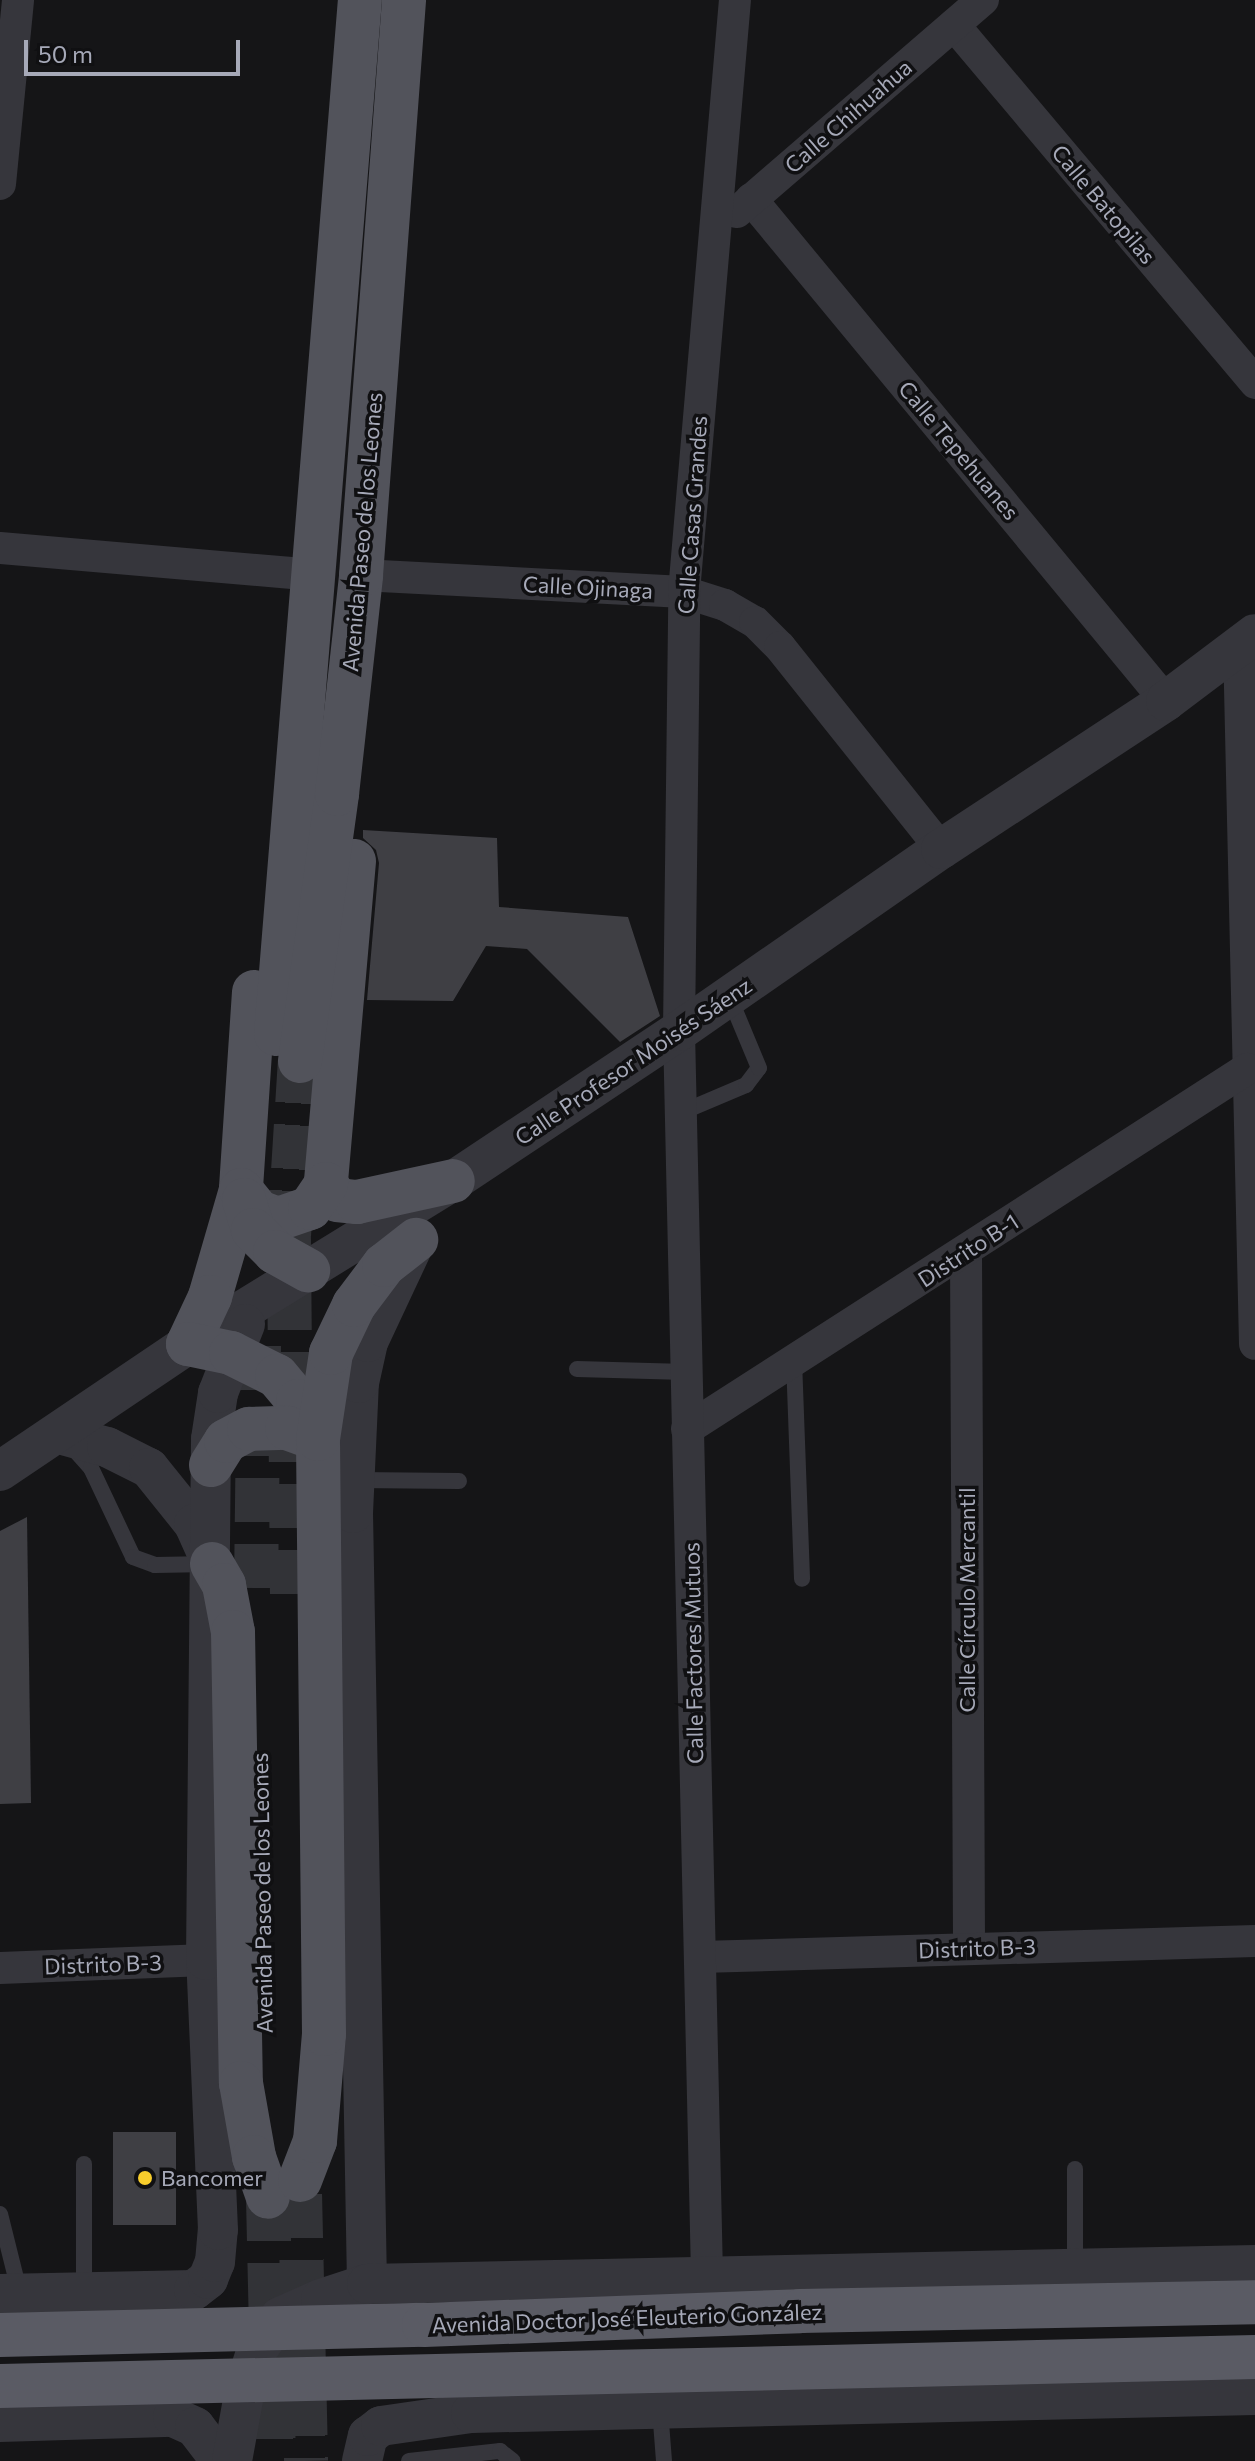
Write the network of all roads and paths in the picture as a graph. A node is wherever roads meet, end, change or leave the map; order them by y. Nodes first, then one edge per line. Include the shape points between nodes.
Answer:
1 (18, 0) edge
2 (360, 0) edge
3 (404, 0) edge
4 (735, 0) edge
5 (983, 0) edge
6 (954, 25) junction
7 (2, 144) edge
8 (0, 184) edge
9 (751, 199) junction
10 (713, 232) junction
11 (1255, 383) edge
12 (0, 548) edge
13 (312, 575) junction
14 (361, 575) junction
15 (684, 592) junction
16 (1247, 639) edge
17 (306, 695) junction
18 (1166, 701) junction
19 (337, 794) junction
20 (941, 849) junction
21 (729, 996) junction
22 (679, 1031) junction
23 (1247, 1069) junction
24 (680, 1113) junction
25 (453, 1181) junction
26 (326, 1184) junction
27 (241, 1190) junction
28 (416, 1240) junction
29 (966, 1253) junction
30 (308, 1270) junction
31 (253, 1305) junction
32 (188, 1344) junction
33 (1255, 1344) edge
34 (231, 1353) junction
35 (794, 1360) junction
36 (577, 1369) dead end
37 (686, 1372) junction
38 (687, 1429) junction
39 (59, 1434) junction
40 (318, 1439) junction
41 (211, 1465) junction
42 (0, 1471) edge
43 (459, 1481) dead end
44 (354, 1497) junction
45 (212, 1564) junction
46 (802, 1579) dead end
47 (274, 1591) tunnel mouth
48 (1255, 1941) edge
49 (969, 1948) junction
50 (700, 1957) junction
51 (206, 1960) junction
52 (0, 1968) edge
53 (84, 2164) dead end
54 (1075, 2169) dead end
55 (289, 2190) junction
56 (0, 2214) edge
57 (1255, 2265) edge
58 (1075, 2268) junction
59 (707, 2275) junction
60 (367, 2284) junction
61 (84, 2293) junction
62 (10, 2294) edge
63 (1255, 2302) edge
64 (0, 2335) edge
65 (1255, 2357) edge
66 (0, 2386) edge
67 (1255, 2395) edge
68 (660, 2409) junction
69 (107, 2418) junction
70 (0, 2422) edge
71 (503, 2438) edge
72 (221, 2461) edge
73 (232, 2461) edge
74 (362, 2461) edge
75 (409, 2461) edge
76 (664, 2461) edge

1 - 7 street
2 - 13 main road, Avenida Paseo de los Leones
3 - 14 main road, Avenida Paseo de los Leones
4 - 10 street, Calle Casas Grandes
5 - 6 street, Calle Chihuahua
6 - 9 street, Calle Chihuahua
6 - 11 street, Calle Batopilas
7 - 8 street
9 - 10 street, Calle Chihuahua
9 - 18 street, Calle Tepehuanes
10 - 15 street, Calle Casas Grandes
12 - 13 street
13 - 17 main road, Avenida Paseo de los Leones
14 - 15 street, Calle Ojinaga
14 - 19 main road, Avenida Paseo de los Leones
15 - 20 street, Calle Ojinaga via 725,605 780,647
15 - 22 street, Calle Casas Grandes
16 - 18 street, Calle Profesor Moisés Sáenz
16 - 23 street
17 - 19 main road, Avenida Paseo de los Leones via 287,1060
17 - 27 main road via 276,746 267,806
18 - 20 street, Calle Profesor Moisés Sáenz
19 - 26 main road via 355,834 354,887
20 - 21 street, Calle Profesor Moisés Sáenz
21 - 22 street, Calle Profesor Moisés Sáenz
21 - 24 lane via 759,1068 746,1085
22 - 24 street, Calle Factores Mutuos
22 - 25 street, Calle Profesor Moisés Sáenz
23 - 29 street, Distrito B-1
23 - 33 street
24 - 37 street, Calle Factores Mutuos
25 - 26 main road via 357,1202 337,1200
25 - 28 street
25 - 30 street, Calle Profesor Moisés Sáenz
26 - 27 main road via 310,1208 278,1219 259,1212
27 - 30 main road via 253,1230 275,1252
27 - 32 main road via 219,1271
28 - 40 main road via 384,1265 354,1305 331,1353
28 - 44 street via 368,1342 359,1383
29 - 35 street, Distrito B-1
29 - 49 street, Calle Círculo Mercantil
30 - 31 street, Calle Profesor Moisés Sáenz
31 - 32 street, Calle Profesor Moisés Sáenz
31 - 34 street
32 - 34 main road
32 - 39 street, Calle Profesor Moisés Sáenz
34 - 40 main road via 277,1376
34 - 41 street via 218,1393
35 - 38 street, Distrito B-1
35 - 46 lane
36 - 37 lane
37 - 38 street, Calle Factores Mutuos
38 - 50 street, Calle Factores Mutuos
39 - 42 street, Calle Profesor Moisés Sáenz
39 - 45 street via 107,1447 149,1468 194,1524
39 - 45 lane via 91,1468 133,1557 155,1565
40 - 41 main road via 287,1428 249,1429 226,1441
40 - 44 street
40 - 55 main road via 324,2034 315,2141
41 - 45 street
43 - 44 lane
44 - 60 street
45 - 51 street
45 - 55 main road via 224,1585 233,1632 241,2083 254,2157
47 - 55 main road, Avenida Paseo de los Leones via 294,1930
48 - 49 street, Distrito B-3
49 - 50 street, Distrito B-3
50 - 59 street, Calle Factores Mutuos
51 - 52 street, Distrito B-3
51 - 61 street via 215,2262 208,2279 194,2290
53 - 61 lane
54 - 58 lane
56 - 62 lane
57 - 58 street
58 - 59 street
59 - 60 street
60 - 73 street via 280,2317 256,2352
61 - 62 street
61 - 69 street via 71,2320 66,2350 86,2401
63 - 64 highway, Avenida Doctor José Eleuterio González
65 - 66 highway
67 - 68 street
68 - 71 street
68 - 76 lane
69 - 70 street
69 - 72 street via 173,2417 195,2427
71 - 74 street via 381,2426 368,2436
71 - 75 lane

